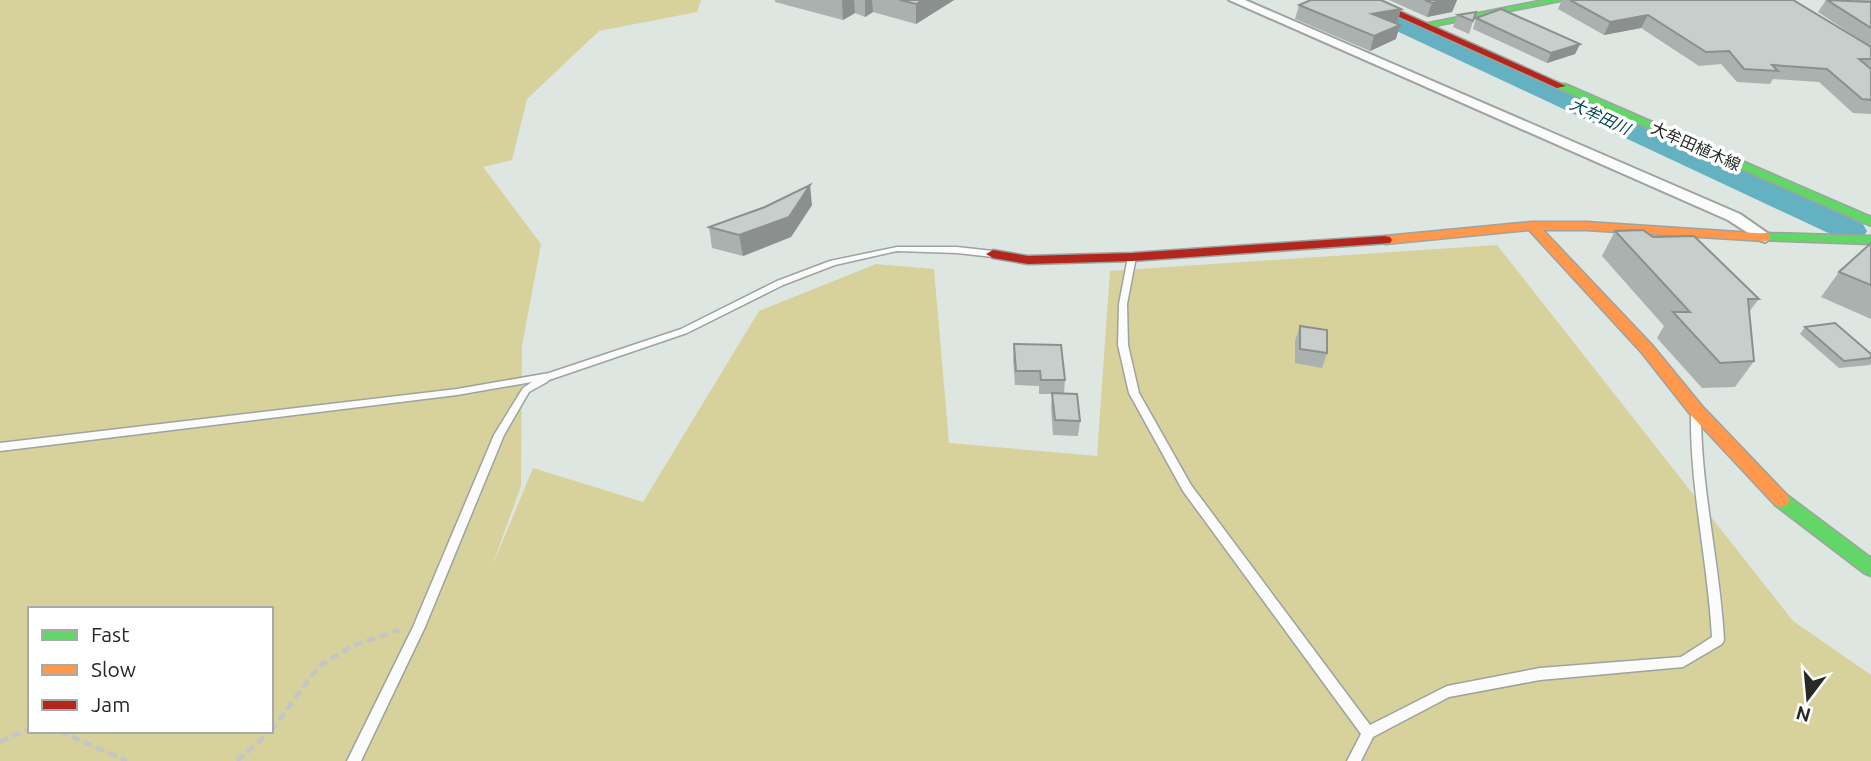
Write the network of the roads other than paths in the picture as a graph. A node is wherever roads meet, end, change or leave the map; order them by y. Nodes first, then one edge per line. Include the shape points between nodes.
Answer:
1 (1235, 0) edge
2 (1367, 0) edge
3 (1560, 0) edge
4 (1424, 25) junction
5 (1871, 222) edge
6 (1532, 226) junction
7 (1765, 237) junction
8 (1871, 240) edge
9 (993, 254) joint
10 (1132, 257) junction
11 (550, 376) junction
12 (1696, 410) junction
13 (0, 447) edge
14 (1871, 568) edge
15 (1368, 733) junction
16 (354, 761) edge
17 (1354, 761) edge

1 - 7 street via 1721,212
2 - 4 street, 大牟田植木線
3 - 4 street
4 - 5 street, 大牟田植木線
6 - 7 street
6 - 10 street
6 - 12 street via 1647,349
7 - 8 street
9 - 10 street via 1028,260
9 - 11 lane via 897,249 833,263 780,283 684,331
10 - 15 lane via 1123,304 1124,345 1134,393 1187,488
11 - 13 lane via 457,392
11 - 16 lane via 526,390 499,435 419,627
12 - 14 street via 1791,510
12 - 15 lane via 1701,508 1717,604 1718,640 1683,662 1540,674 1447,692
15 - 17 lane

